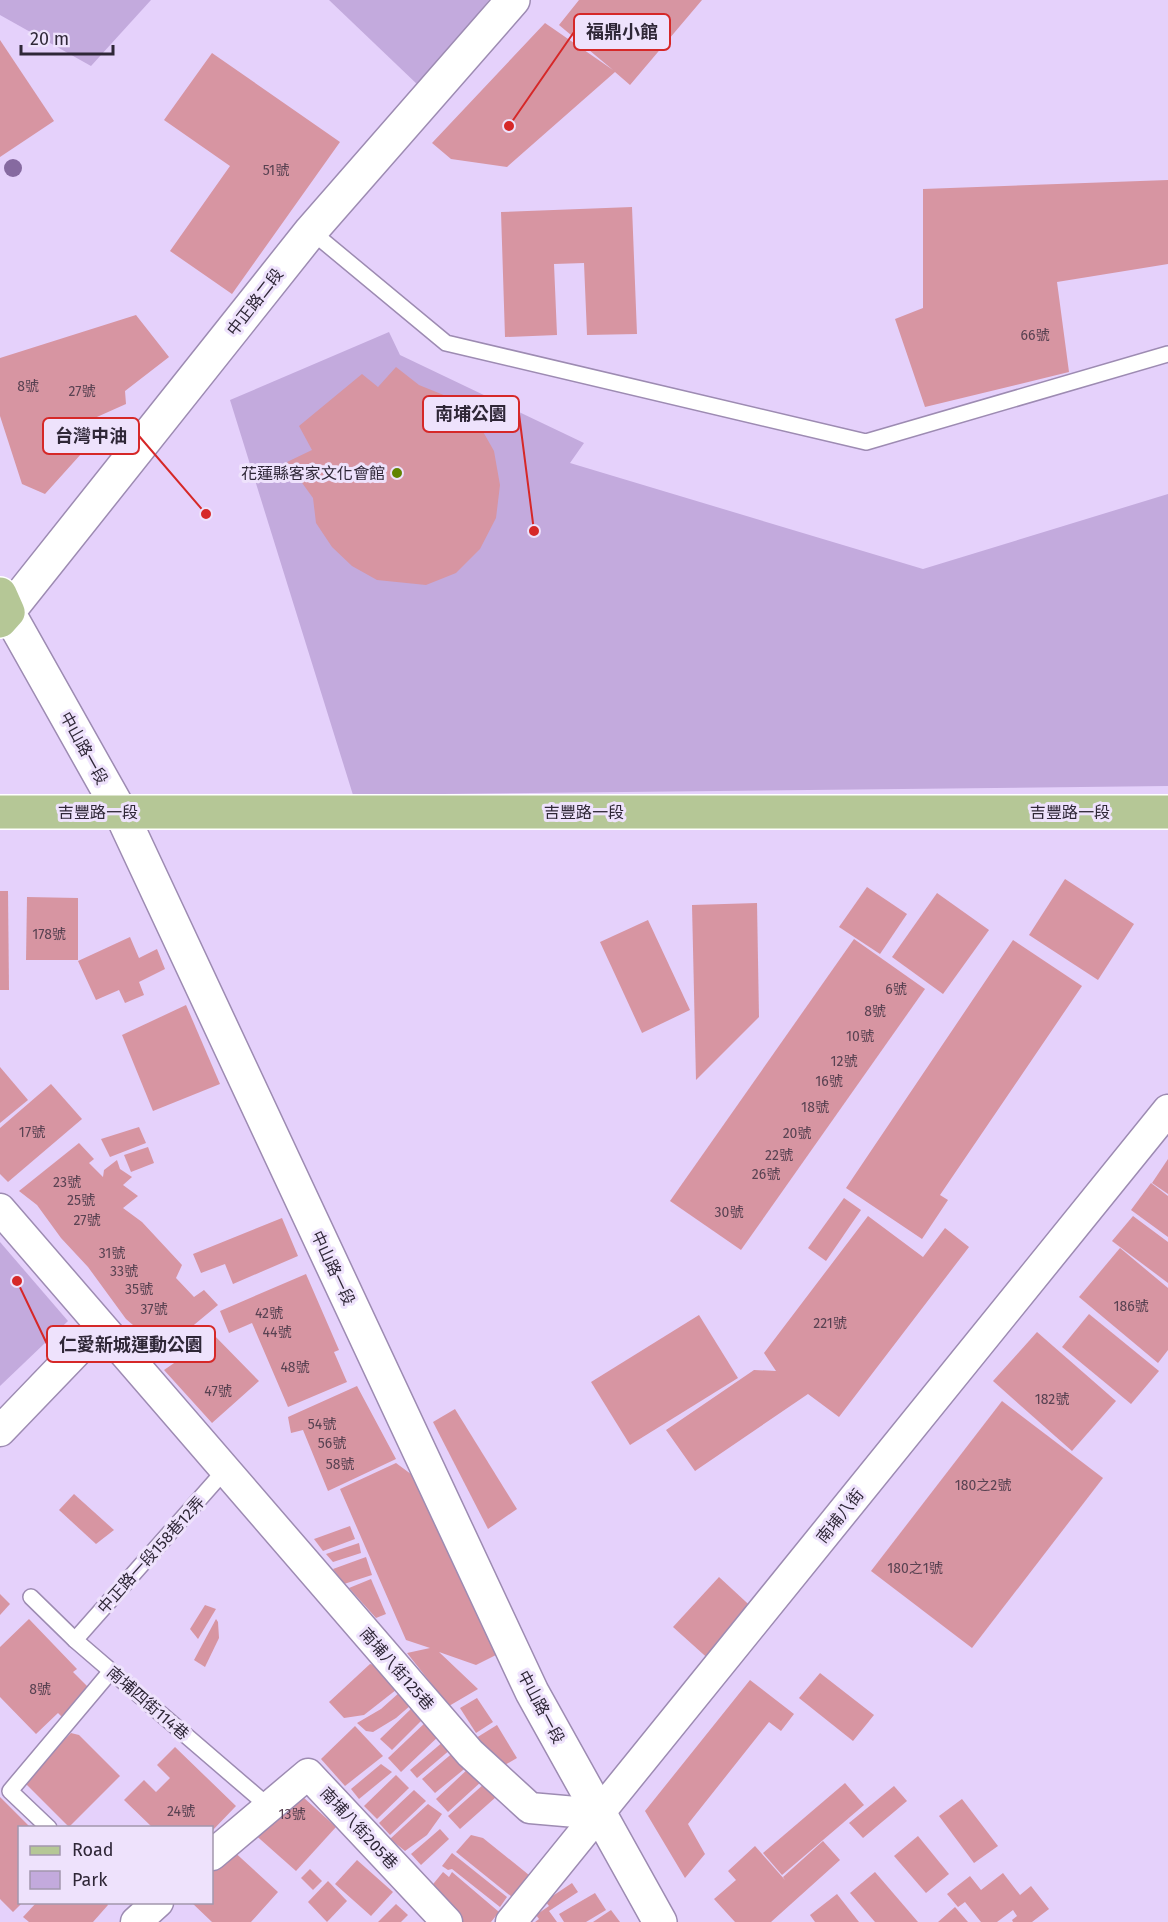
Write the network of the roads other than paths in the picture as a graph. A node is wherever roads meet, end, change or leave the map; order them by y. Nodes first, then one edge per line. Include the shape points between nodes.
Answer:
1 (513, 0) edge
2 (311, 231) junction
3 (1168, 354) edge
4 (3, 609) edge
5 (0, 812) edge
6 (1168, 812) edge
7 (121, 813) junction
8 (1168, 1110) edge
9 (0, 1209) edge
10 (100, 1327) junction
11 (0, 1431) edge
12 (226, 1469) junction
13 (31, 1597) dead end
14 (75, 1640) junction
15 (111, 1671) junction
16 (268, 1806) junction
17 (599, 1814) junction
18 (48, 1826) edge
19 (213, 1854) edge
20 (447, 1922) edge
21 (511, 1922) edge
22 (660, 1922) edge

1 - 2 street, 中正路二段
2 - 3 lane via 446,343 866,441
2 - 4 street, 中正路二段
4 - 7 street, 中山路一段
5 - 7 main road, 吉豐路一段
6 - 7 main road, 吉豐路一段
7 - 17 street, 中山路一段 via 532,1692
8 - 17 street, 南埔八街
9 - 10 street, 南埔八街125巷
10 - 11 street
10 - 12 street, 南埔八街125巷
12 - 14 lane, 中正路一段158巷12弄
12 - 17 street, 南埔八街125巷 via 470,1753 530,1808
13 - 14 lane, 南埔四街114巷
14 - 15 lane, 南埔四街114巷
15 - 16 lane, 南埔四街114巷
15 - 18 lane via 10,1791
16 - 19 street, 南埔八街205巷
16 - 20 street, 南埔八街205巷 via 308,1774
17 - 21 street, 南埔八街
17 - 22 street, 中山路一段

